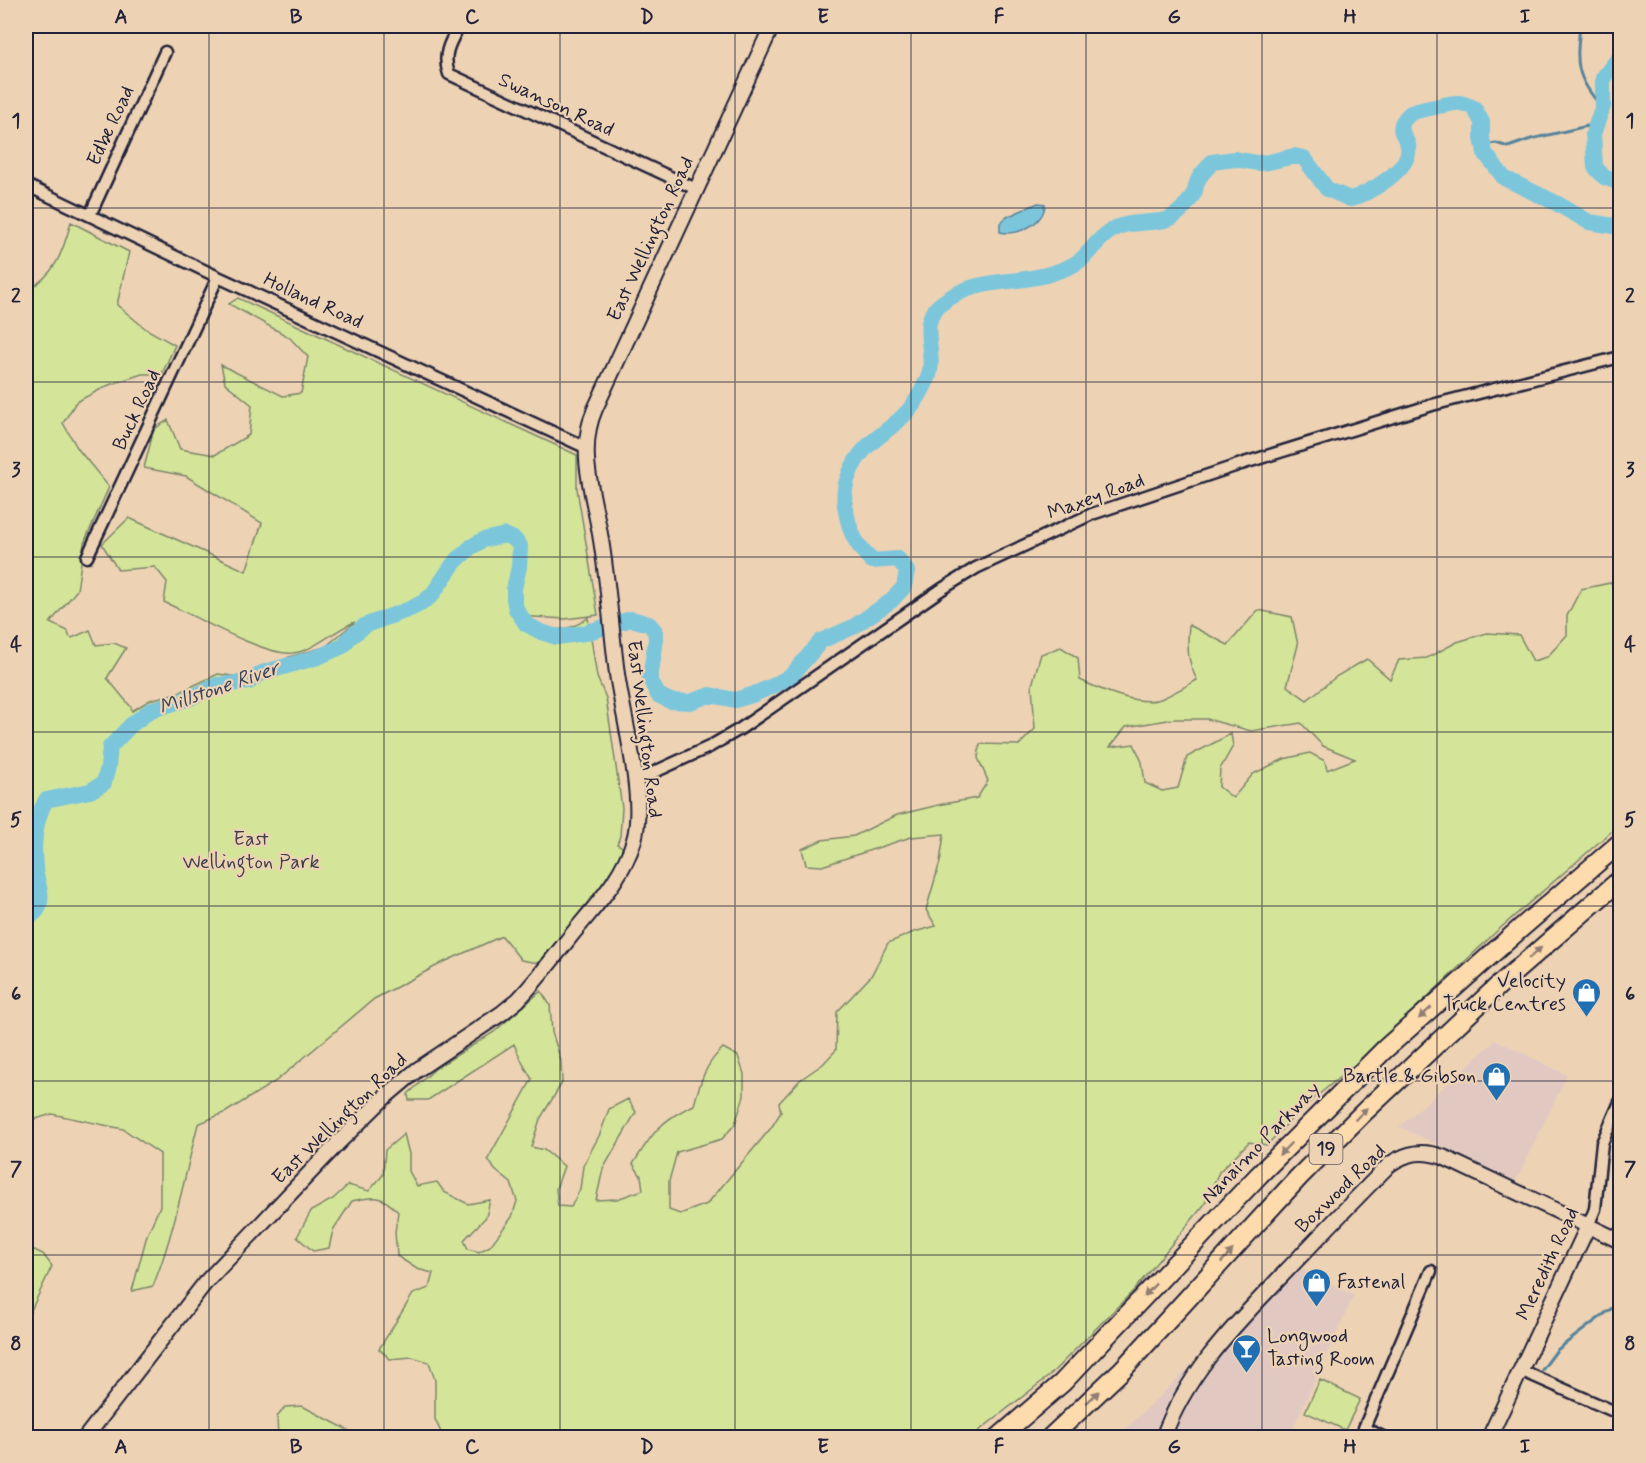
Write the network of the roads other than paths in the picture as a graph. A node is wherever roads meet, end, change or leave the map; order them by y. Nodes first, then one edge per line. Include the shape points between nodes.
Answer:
1 (459, 26) edge
2 (772, 26) edge
3 (165, 52) dead end
4 (26, 185) edge
5 (696, 189) junction
6 (90, 215) junction
7 (218, 277) junction
8 (1620, 357) edge
9 (587, 448) junction
10 (87, 557) dead end
11 (635, 782) junction
12 (1620, 835) edge
13 (1620, 843) edge
14 (1620, 880) edge
15 (1620, 890) edge
16 (1563, 891) junction
17 (1567, 925) junction
18 (1620, 1102) edge
19 (1588, 1226) junction
20 (1620, 1241) edge
21 (1431, 1271) dead end
22 (1520, 1370) junction
23 (1620, 1414) edge
24 (85, 1437) edge
25 (998, 1437) edge
26 (1050, 1437) edge
27 (1163, 1437) edge
28 (1385, 1437) edge
29 (1489, 1437) edge

1 - 5 street, Swanson Road via 446,57 449,74
2 - 5 street, East Wellington Road
3 - 6 street, Edbe Road
4 - 6 street, Holland Road
5 - 9 street, East Wellington Road via 595,410
6 - 7 street, Holland Road
7 - 9 street, Holland Road
7 - 10 street, Buck Road
8 - 11 street, Maxey Road via 1432,405 1081,519 976,568 740,729
9 - 11 street, East Wellington Road
11 - 24 street, East Wellington Road via 638,815 622,868 526,992 502,1013 417,1070 340,1141 205,1283
12 - 16 highway
13 - 16 highway, Nanaimo Parkway / 19
14 - 17 highway, 19
15 - 17 highway
16 -> 25 highway, Nanaimo Parkway / 19 via 1385,1049 1062,1383
26 -> 17 highway, 19 via 1123,1369 1363,1113
18 - 19 street, Meredith Road via 1602,1143 1595,1209
19 - 20 street, Boxwood Road
19 - 22 street, Meredith Road
19 - 27 street, Boxwood Road via 1443,1157 1426,1152 1401,1156 1205,1359 1180,1398
21 - 28 street via 1364,1428
22 - 23 street
22 - 29 street, Meredith Road

